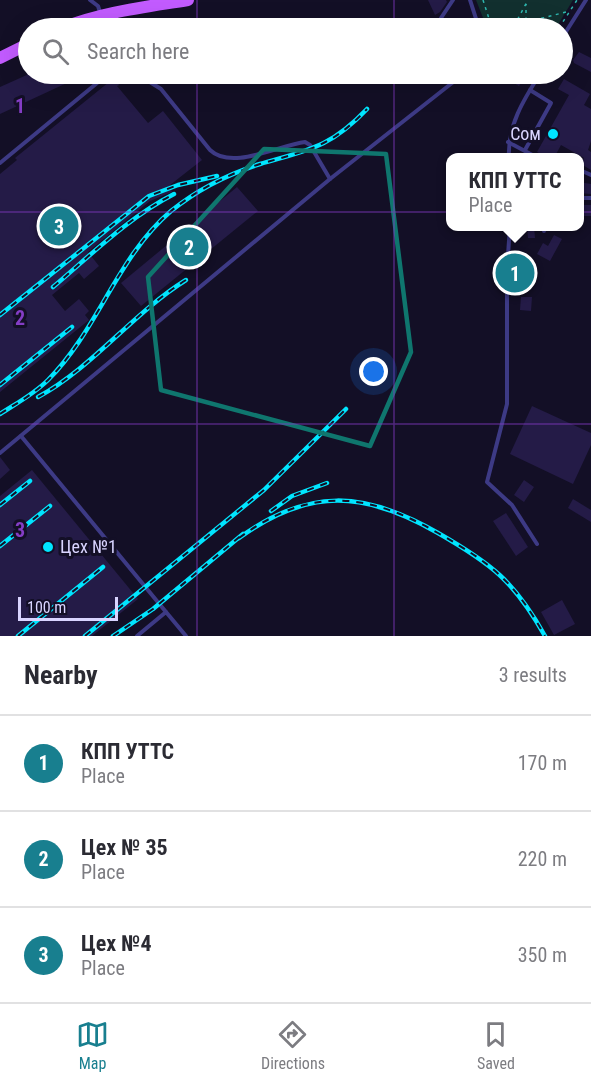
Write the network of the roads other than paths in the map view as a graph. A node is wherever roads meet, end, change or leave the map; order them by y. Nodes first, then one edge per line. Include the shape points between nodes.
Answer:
1 (90, 0) edge
2 (188, 0) edge
3 (453, 0) edge
4 (470, 0) edge
5 (586, 0) edge
6 (101, 16) junction
7 (94, 18) edge
8 (441, 18) edge
9 (476, 18) edge
10 (573, 21) edge
11 (18, 49) edge
12 (0, 58) edge
13 (96, 84) edge
14 (153, 84) edge
15 (451, 84) edge
16 (534, 84) edge
17 (530, 90) junction
18 (508, 142) junction
19 (525, 150) junction
20 (509, 153) edge
21 (530, 153) edge
22 (0, 163) edge
23 (330, 180) junction
24 (510, 231) edge
25 (21, 436) junction
26 (0, 453) edge
27 (537, 544) dead end
28 (165, 612) junction
29 (137, 636) edge
30 (186, 636) edge

1 - 6 lane via 98,6
2 - 6 main road
3 - 8 lane
4 - 9 lane
5 - 10 lane
6 - 7 main road
11 - 12 main road
13 - 22 lane
14 - 23 lane via 218,156 245,157 304,142 310,145
15 - 23 lane
16 - 17 lane
17 - 18 lane via 522,101
17 - 19 lane via 550,103
18 - 19 lane
18 - 20 lane
19 - 21 lane
23 - 25 lane
24 - 27 lane via 507,404 487,482 512,505
25 - 26 lane
25 - 28 lane
28 - 29 lane
28 - 30 lane

